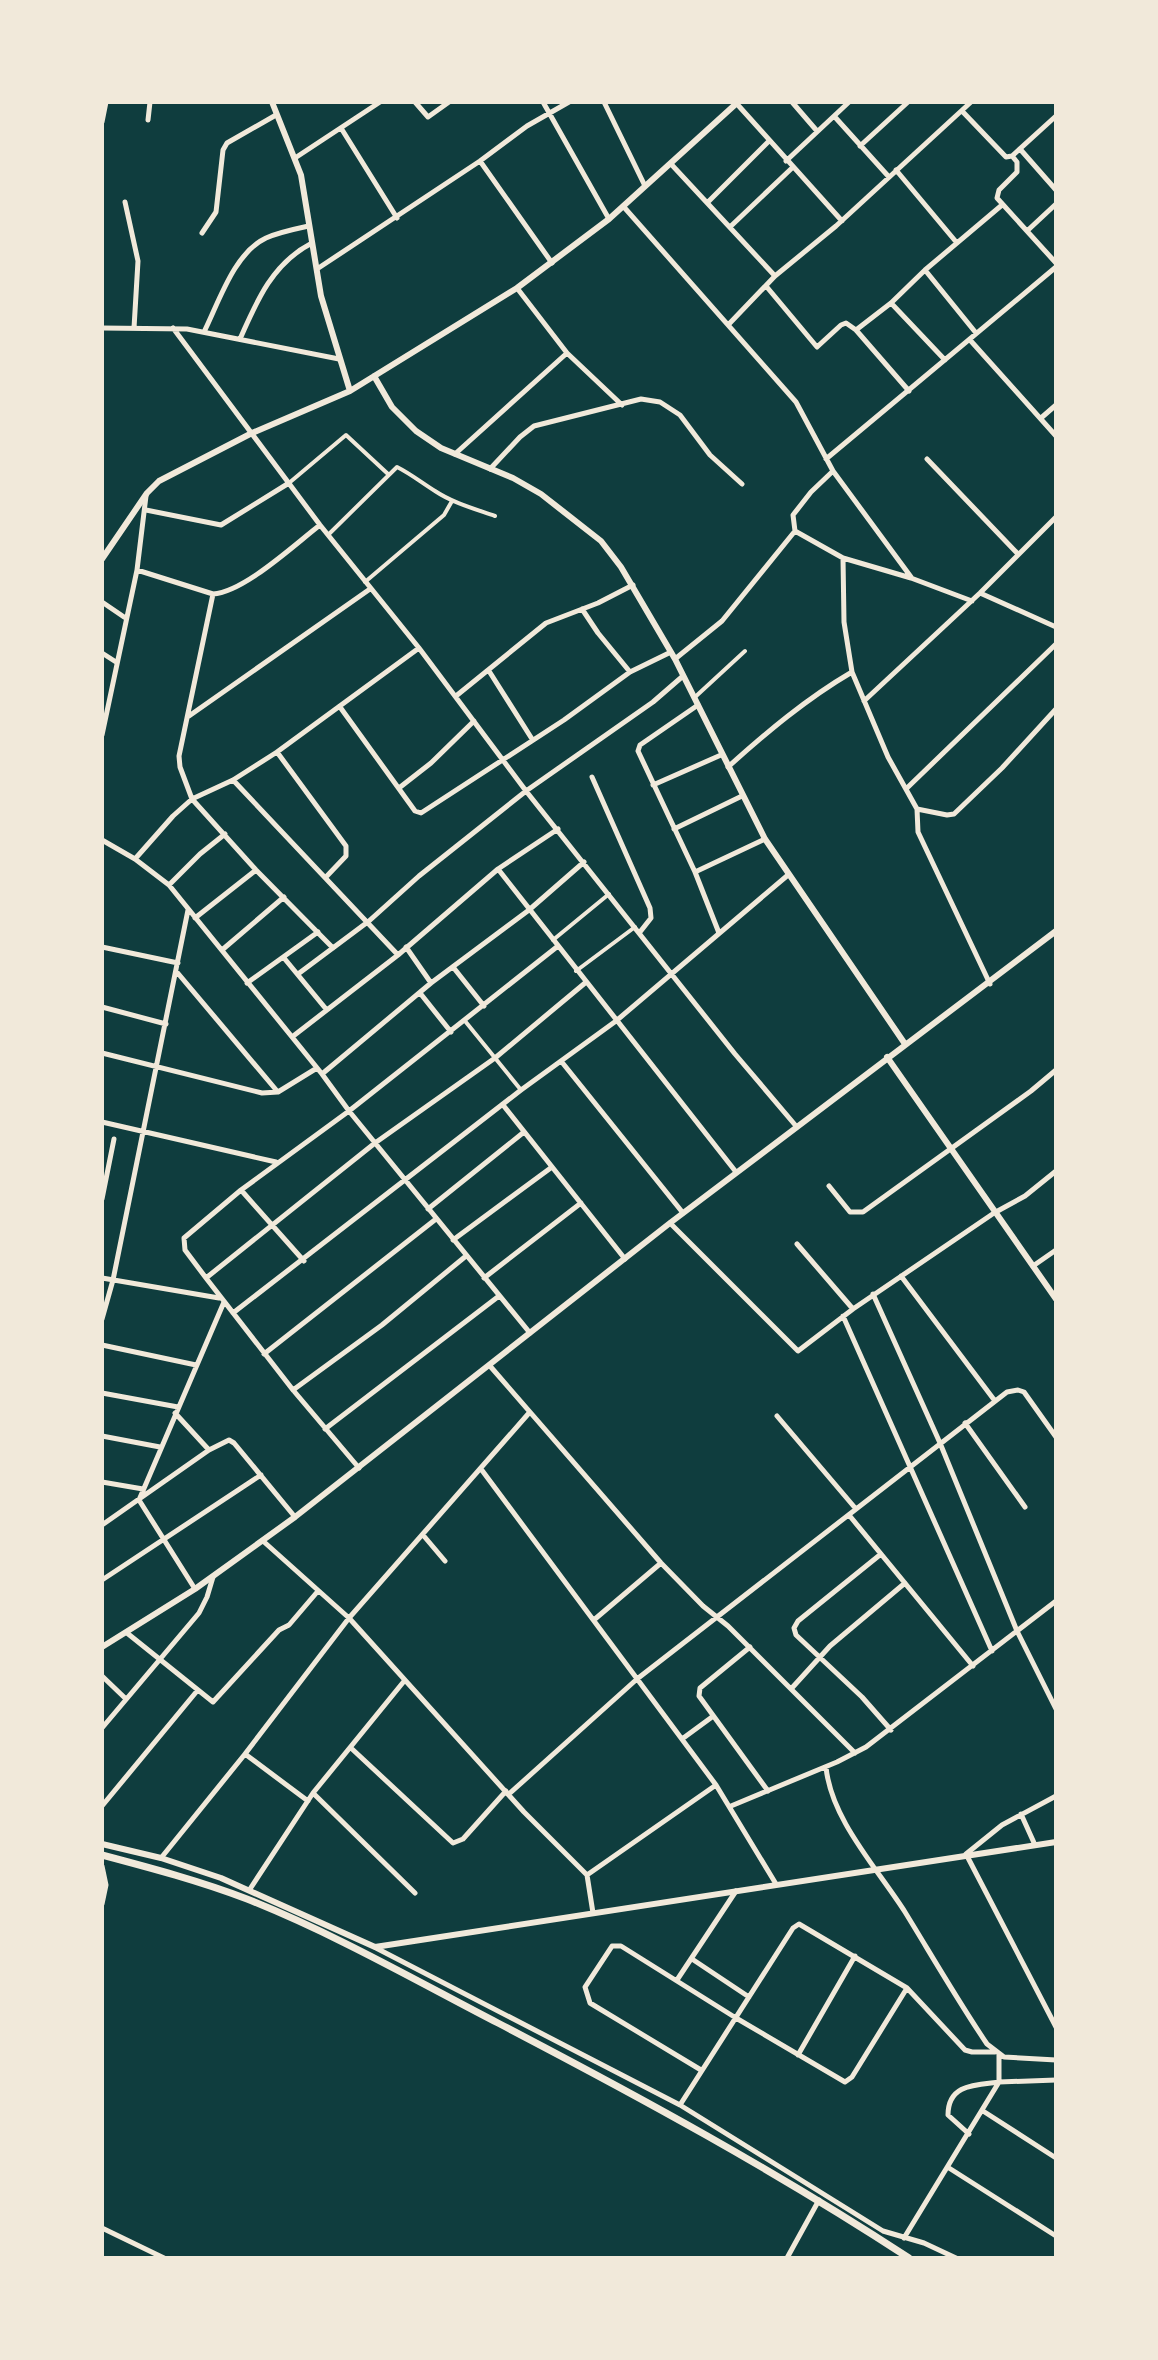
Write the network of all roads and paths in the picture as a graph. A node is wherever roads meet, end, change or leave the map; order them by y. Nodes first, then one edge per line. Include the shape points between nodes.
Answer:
1 (106, 102) edge
2 (150, 102) edge
3 (272, 102) edge
4 (380, 102) edge
5 (415, 102) edge
6 (449, 102) edge
7 (543, 102) edge
8 (569, 102) edge
9 (604, 102) edge
10 (792, 102) edge
11 (849, 102) edge
12 (908, 102) edge
13 (971, 102) edge
14 (738, 103) edge
15 (962, 111) junction
16 (550, 113) junction
17 (276, 115) junction
18 (834, 116) junction
19 (1056, 116) edge
20 (148, 120) dead end
21 (102, 122) edge
22 (341, 128) junction
23 (817, 131) junction
24 (769, 141) junction
25 (860, 146) junction
26 (1020, 149) junction
27 (1012, 156) junction
28 (295, 158) junction
29 (480, 161) junction
30 (786, 161) junction
31 (671, 164) junction
32 (792, 168) junction
33 (896, 170) junction
34 (889, 177) junction
35 (645, 186) junction
36 (1056, 190) edge
37 (125, 202) dead end
38 (708, 202) junction
39 (1056, 204) edge
40 (1002, 205) junction
41 (623, 206) junction
42 (397, 218) junction
43 (609, 219) junction
44 (842, 221) junction
45 (309, 226) junction
46 (731, 226) junction
47 (1027, 231) junction
48 (202, 233) dead end
49 (312, 243) junction
50 (957, 243) junction
51 (552, 263) junction
52 (1055, 268) edge
53 (316, 270) junction
54 (925, 270) junction
55 (775, 276) junction
56 (766, 286) junction
57 (517, 288) junction
58 (891, 303) junction
59 (729, 324) junction
60 (102, 328) edge
61 (134, 328) junction
62 (173, 328) junction
63 (856, 330) junction
64 (204, 332) junction
65 (976, 333) junction
66 (240, 339) junction
67 (970, 340) junction
68 (567, 353) junction
69 (339, 359) junction
70 (945, 360) junction
71 (374, 376) junction
72 (350, 391) junction
73 (909, 391) junction
74 (622, 405) junction
75 (1056, 405) edge
76 (1041, 418) junction
77 (252, 433) junction
78 (1056, 436) edge
79 (455, 455) junction
80 (826, 459) junction
81 (927, 459) dead end
82 (490, 470) junction
83 (833, 471) junction
84 (388, 474) junction
85 (289, 483) junction
86 (742, 484) dead end
87 (147, 493) junction
88 (452, 501) junction
89 (146, 510) junction
90 (495, 516) dead end
91 (1056, 517) edge
92 (320, 525) junction
93 (795, 531) junction
94 (329, 534) junction
95 (1017, 553) junction
96 (843, 558) junction
97 (102, 559) edge
98 (137, 570) junction
99 (911, 578) junction
100 (365, 582) junction
101 (633, 585) junction
102 (370, 589) junction
103 (980, 593) junction
104 (213, 594) junction
105 (972, 601) junction
106 (102, 602) edge
107 (582, 609) junction
108 (125, 618) junction
109 (1056, 627) edge
110 (1056, 644) edge
111 (419, 648) junction
112 (745, 651) dead end
113 (102, 653) edge
114 (673, 656) junction
115 (116, 662) junction
116 (489, 671) junction
117 (630, 672) junction
118 (852, 672) junction
119 (683, 676) junction
120 (456, 696) junction
121 (696, 701) junction
122 (864, 701) junction
123 (105, 707) edge
124 (340, 707) junction
125 (1056, 709) edge
126 (189, 716) junction
127 (474, 721) junction
128 (102, 735) edge
129 (532, 739) junction
130 (277, 752) junction
131 (721, 755) junction
132 (502, 759) junction
133 (728, 767) junction
134 (592, 777) dead end
135 (233, 780) junction
136 (653, 785) junction
137 (399, 788) junction
138 (907, 788) junction
139 (526, 791) junction
140 (742, 796) junction
141 (192, 799) junction
142 (917, 809) junction
143 (558, 829) junction
144 (674, 829) junction
145 (225, 834) junction
146 (765, 839) junction
147 (102, 840) edge
148 (135, 859) junction
149 (584, 862) junction
150 (498, 869) junction
151 (256, 870) junction
152 (695, 872) junction
153 (788, 875) junction
154 (326, 877) junction
155 (169, 885) junction
156 (609, 894) junction
157 (284, 897) junction
158 (188, 909) junction
159 (529, 910) junction
160 (195, 918) junction
161 (369, 921) junction
162 (638, 929) junction
163 (1056, 931) edge
164 (318, 932) junction
165 (719, 933) junction
166 (553, 940) junction
167 (558, 946) junction
168 (102, 947) edge
169 (406, 947) junction
170 (333, 948) junction
171 (222, 950) junction
172 (398, 955) junction
173 (284, 958) junction
174 (178, 963) junction
175 (453, 967) junction
176 (176, 971) junction
177 (576, 971) junction
178 (298, 974) junction
179 (672, 975) junction
180 (247, 983) junction
181 (431, 983) junction
182 (585, 983) junction
183 (990, 984) junction
184 (420, 993) junction
185 (484, 1006) junction
186 (102, 1007) edge
187 (326, 1009) junction
188 (465, 1021) junction
189 (616, 1021) junction
190 (166, 1024) junction
191 (451, 1032) junction
192 (292, 1037) junction
193 (905, 1044) junction
194 (102, 1053) edge
195 (887, 1057) junction
196 (495, 1058) junction
197 (561, 1061) junction
198 (156, 1069) junction
199 (1056, 1070) edge
200 (320, 1071) junction
201 (521, 1090) junction
202 (278, 1092) junction
203 (503, 1105) junction
204 (349, 1111) junction
205 (102, 1122) edge
206 (796, 1126) junction
207 (143, 1132) junction
208 (524, 1132) junction
209 (114, 1139) dead end
210 (375, 1143) junction
211 (951, 1148) junction
212 (277, 1162) junction
213 (552, 1167) junction
214 (1056, 1171) edge
215 (736, 1172) junction
216 (406, 1181) junction
217 (829, 1186) dead end
218 (241, 1190) junction
219 (102, 1199) edge
220 (581, 1203) junction
221 (428, 1209) junction
222 (683, 1213) junction
223 (994, 1213) junction
224 (436, 1219) junction
225 (670, 1223) junction
226 (271, 1224) junction
227 (453, 1240) junction
228 (797, 1244) dead end
229 (1056, 1250) edge
230 (466, 1256) junction
231 (625, 1259) junction
232 (304, 1261) junction
233 (1033, 1266) junction
234 (901, 1276) junction
235 (102, 1278) edge
236 (206, 1278) junction
237 (484, 1278) junction
238 (113, 1280) junction
239 (873, 1294) junction
240 (499, 1296) junction
241 (1056, 1299) edge
242 (223, 1300) junction
243 (853, 1309) junction
244 (233, 1313) junction
245 (843, 1316) junction
246 (102, 1319) edge
247 (530, 1333) junction
248 (102, 1345) edge
249 (264, 1354) junction
250 (196, 1365) junction
251 (490, 1366) junction
252 (293, 1390) junction
253 (102, 1393) edge
254 (995, 1401) junction
255 (176, 1410) junction
256 (529, 1413) junction
257 (777, 1416) dead end
258 (965, 1423) junction
259 (325, 1429) junction
260 (102, 1436) edge
261 (1056, 1437) edge
262 (940, 1443) junction
263 (160, 1447) junction
264 (209, 1450) junction
265 (908, 1467) junction
266 (359, 1468) junction
267 (481, 1469) junction
268 (261, 1475) junction
269 (102, 1482) edge
270 (143, 1489) junction
271 (139, 1500) junction
272 (1025, 1507) dead end
273 (856, 1509) junction
274 (849, 1515) junction
275 (295, 1517) junction
276 (102, 1525) edge
277 (423, 1535) junction
278 (164, 1539) junction
279 (263, 1541) junction
280 (881, 1554) junction
281 (445, 1561) dead end
282 (661, 1563) junction
283 (213, 1576) junction
284 (102, 1580) edge
285 (905, 1583) junction
286 (195, 1589) junction
287 (318, 1591) junction
288 (1056, 1601) edge
289 (349, 1618) junction
290 (719, 1618) junction
291 (595, 1620) junction
292 (1017, 1631) junction
293 (127, 1633) junction
294 (103, 1645) edge
295 (750, 1647) junction
296 (992, 1651) junction
297 (159, 1658) junction
298 (819, 1658) junction
299 (973, 1666) junction
300 (102, 1676) edge
301 (637, 1679) junction
302 (405, 1680) junction
303 (791, 1689) junction
304 (197, 1691) junction
305 (126, 1699) junction
306 (1056, 1709) edge
307 (712, 1717) junction
308 (102, 1728) edge
309 (891, 1730) junction
310 (682, 1739) junction
311 (350, 1747) junction
312 (855, 1753) junction
313 (245, 1754) junction
314 (826, 1767) junction
315 (716, 1785) junction
316 (768, 1791) junction
317 (313, 1793) junction
318 (507, 1793) junction
319 (1056, 1796) edge
320 (308, 1801) junction
321 (102, 1806) edge
322 (731, 1807) junction
323 (1021, 1814) junction
324 (1056, 1842) edge
325 (102, 1844) edge
326 (1035, 1845) junction
327 (966, 1854) junction
328 (102, 1855) edge
329 (161, 1858) junction
330 (102, 1866) edge
331 (877, 1868) junction
332 (587, 1875) junction
333 (776, 1884) junction
334 (250, 1889) junction
335 (736, 1891) junction
336 (415, 1893) dead end
337 (102, 1904) edge
338 (593, 1913) junction
339 (375, 1947) junction
340 (855, 1956) junction
341 (692, 1959) junction
342 (677, 1980) junction
343 (907, 1988) junction
344 (749, 1997) junction
345 (736, 2018) junction
346 (1056, 2027) edge
347 (997, 2054) junction
348 (798, 2055) junction
349 (1056, 2060) edge
350 (701, 2070) junction
351 (1056, 2080) edge
352 (999, 2082) junction
353 (680, 2105) junction
354 (983, 2111) junction
355 (969, 2134) junction
356 (1056, 2158) edge
357 (949, 2168) junction
358 (819, 2199) junction
359 (102, 2228) edge
360 (1056, 2236) edge
361 (904, 2238) junction
362 (164, 2258) edge
363 (787, 2258) edge
364 (909, 2258) edge
365 (956, 2258) edge

1 - 21 street
2 - 20 street
3 - 17 street
4 - 22 street
5 - 6 street via 425,117
7 - 16 street
8 - 16 street
9 - 35 street
10 - 23 street
11 - 18 street
12 - 25 street
13 - 15 street
14 - 24 street
14 - 31 street
15 - 27 street via 1006,157
15 - 33 street
16 - 29 street
16 - 43 street
17 - 28 street
17 - 48 street via 227,143 216,212
18 - 23 street
18 - 25 street
19 - 26 street
22 - 28 street
22 - 42 street
23 - 30 street
24 - 30 street
24 - 38 street
25 - 34 street
26 - 27 street
26 - 36 street
27 - 40 street via 1017,172 999,190
28 - 45 street
29 - 42 street
29 - 51 street
30 - 32 street
31 - 35 street
31 - 38 street
32 - 44 street
32 - 46 street
33 - 34 street
33 - 50 street
34 - 44 street
35 - 41 street
37 - 61 street via 138,261
38 - 46 street
39 - 47 street
40 - 47 street
40 - 50 street
41 - 43 street
41 - 59 street
42 - 53 street
43 - 51 street
44 - 55 street
45 - 49 street
45 - 64 street via 264,239 247,254
46 - 55 street
47 - 52 street
49 - 53 street
49 - 66 street via 293,253 265,285
50 - 54 street
51 - 57 street
52 - 65 street
53 - 69 street
54 - 58 street
54 - 65 street
55 - 56 street
56 - 59 street
56 - 63 street via 817,347 841,325
57 - 68 street
57 - 71 street
58 - 63 street
58 - 70 street
59 - 80 street via 796,402
60 - 61 street
61 - 62 street
62 - 64 street
62 - 77 street
63 - 73 street
64 - 66 street
65 - 67 street
66 - 69 street
67 - 70 street
67 - 76 street
68 - 74 street
68 - 79 street
69 - 72 street
70 - 73 street
71 - 72 street
71 - 79 street via 397,414
72 - 77 street
73 - 80 street
74 - 82 street via 534,426
74 - 86 street via 641,399 670,408
75 - 76 street
76 - 78 street
77 - 85 street
77 - 87 street via 159,481
79 - 82 street
80 - 83 street
81 - 95 street
82 - 101 street via 541,494 581,523
83 - 93 street via 793,515
83 - 99 street
84 - 85 street via 346,435
84 - 88 street via 397,467
84 - 94 street
85 - 89 street via 221,525
85 - 92 street
87 - 89 street
87 - 97 street
88 - 90 street
88 - 100 street via 444,515
89 - 98 street
91 - 95 street
92 - 94 street
92 - 104 street via 241,585
93 - 96 street
93 - 114 street via 722,621
94 - 100 street
95 - 103 street
96 - 99 street
96 - 118 street via 844,622
98 - 104 street
98 - 108 street
99 - 105 street
100 - 102 street
101 - 107 street
101 - 114 street
102 - 111 street
102 - 126 street
103 - 105 street
103 - 109 street
104 - 126 street
105 - 122 street
106 - 108 street
107 - 116 street via 546,623
107 - 117 street
108 - 115 street
110 - 138 street
111 - 120 street
111 - 124 street
112 - 121 street
113 - 115 street
114 - 117 street
114 - 119 street
115 - 123 street
116 - 120 street
116 - 129 street
117 - 129 street
118 - 122 street
118 - 133 street via 767,732
119 - 121 street
119 - 139 street
120 - 127 street
121 - 131 street
121 - 136 street via 640,745
122 - 138 street
123 - 128 street
124 - 130 street
124 - 137 street
125 - 142 street via 954,814
126 - 141 street via 179,756
127 - 132 street
127 - 137 street
129 - 132 street
130 - 135 street
130 - 154 street via 348,851
131 - 133 street
131 - 136 street
132 - 137 street via 421,813
132 - 139 street
133 - 140 street
134 - 162 street via 650,908 651,918
135 - 141 street
135 - 154 street
136 - 144 street
138 - 142 street
139 - 143 street
139 - 161 street
140 - 144 street
140 - 146 street
141 - 145 street
141 - 148 street
142 - 183 street via 918,832
143 - 149 street
143 - 150 street
144 - 152 street
145 - 151 street
145 - 155 street
146 - 152 street
146 - 153 street
147 - 148 street
148 - 155 street
149 - 156 street
149 - 159 street
150 - 159 street
150 - 169 street
151 - 157 street
151 - 160 street
152 - 165 street
153 - 165 street
153 - 193 street
154 - 161 street
155 - 158 street
156 - 162 street
156 - 166 street
157 - 164 street
157 - 171 street
158 - 160 street
158 - 174 street
159 - 166 street
159 - 175 street
160 - 171 street
161 - 170 street
161 - 172 street
162 - 177 street
162 - 179 street
163 - 183 street
164 - 170 street
164 - 173 street
165 - 179 street
166 - 167 street
167 - 177 street
167 - 185 street
168 - 174 street
169 - 172 street
169 - 181 street
170 - 178 street
171 - 180 street
172 - 187 street
173 - 178 street
173 - 180 street
174 - 176 street
175 - 181 street
175 - 185 street
176 - 190 street
176 - 202 street
177 - 182 street
178 - 187 street
179 - 189 street
179 - 206 street
180 - 192 street
181 - 184 street
182 - 189 street
182 - 196 street
183 - 193 street
184 - 191 street
184 - 200 street
185 - 188 street
186 - 190 street
187 - 192 street
188 - 191 street
188 - 196 street
189 - 197 street
189 - 215 street
190 - 198 street
191 - 204 street
192 - 200 street
193 - 195 street
194 - 198 street
195 - 206 street
195 - 211 street
196 - 201 street
196 - 210 street
197 - 201 street
197 - 222 street
198 - 202 street
198 - 207 street
199 - 211 street
200 - 202 street
200 - 204 street
201 - 203 street
203 - 208 street
203 - 216 street
204 - 210 street
204 - 212 street
205 - 207 street
206 - 215 street
207 - 212 street
207 - 238 street
208 - 213 street
208 - 221 street
209 - 219 street
210 - 216 street
210 - 226 street
211 - 217 street via 860,1213 849,1210
211 - 223 street
212 - 218 street
213 - 220 street
213 - 227 street
214 - 223 street
215 - 222 street
216 - 221 street
216 - 232 street
218 - 226 street
218 - 236 street via 186,1234 185,1250
220 - 231 street
220 - 237 street
221 - 224 street
222 - 225 street
223 - 233 street
223 - 234 street
224 - 227 street
224 - 249 street
225 - 231 street
225 - 245 street via 798,1351
226 - 232 street
226 - 236 street
227 - 230 street
228 - 243 street
229 - 233 street
230 - 237 street
230 - 252 street
231 - 247 street
232 - 244 street
233 - 241 street
234 - 239 street
234 - 254 street
235 - 238 street
236 - 242 street
237 - 240 street
238 - 242 street
238 - 246 street
239 - 243 street
239 - 262 street
240 - 247 street
240 - 259 street
242 - 244 street
242 - 250 street
243 - 245 street
244 - 249 street
245 - 265 street
247 - 251 street
248 - 250 street
249 - 252 street
250 - 255 street
251 - 256 street
251 - 266 street
252 - 259 street
253 - 255 street
254 - 258 street
254 - 261 street via 1013,1390 1024,1392
255 - 263 street
255 - 264 street
256 - 267 street
256 - 282 street
257 - 273 street
258 - 262 street
258 - 272 street
259 - 266 street
260 - 263 street
262 - 265 street
262 - 292 street
263 - 270 street
264 - 268 street via 231,1441
264 - 271 street
265 - 273 street
265 - 296 street
266 - 275 street
267 - 277 street
267 - 291 street
268 - 275 street
268 - 278 street
269 - 270 street
270 - 271 street
271 - 276 street
271 - 278 street
273 - 274 street
274 - 280 street
274 - 290 street
275 - 279 street
277 - 281 street
277 - 289 street
278 - 284 street
278 - 286 street
279 - 283 street
279 - 287 street
280 - 285 street
280 - 298 street via 794,1625 796,1635
282 - 290 street
282 - 291 street
283 - 286 street
283 - 297 street via 199,1613
285 - 298 street
285 - 299 street
286 - 293 street
287 - 289 street
287 - 304 street via 214,1701
288 - 292 street
289 - 302 street
289 - 313 street
290 - 295 street
290 - 301 street
291 - 301 street
292 - 296 street
292 - 306 street
293 - 294 street
293 - 297 street
295 - 303 street
295 - 307 street via 700,1688 700,1699
296 - 299 street
297 - 304 street
297 - 305 street
298 - 303 street
298 - 309 street
299 - 309 street
300 - 305 street
301 - 310 street
301 - 318 street
302 - 311 street
302 - 318 street
303 - 312 street
304 - 321 street
305 - 308 street
307 - 310 street
307 - 316 street
309 - 312 street
310 - 315 street
311 - 317 street
311 - 318 street via 453,1843
312 - 314 street
313 - 320 street
313 - 329 street
314 - 316 street
314 - 331 street via 834,1804
315 - 322 street
315 - 332 street
316 - 322 street
317 - 320 street
317 - 336 street
318 - 332 street
319 - 323 street
320 - 334 street
322 - 333 street
323 - 326 street
323 - 327 street
324 - 326 street
325 - 329 street
326 - 327 street
327 - 331 street
327 - 346 street
328 - 358 main road via 221,1890 326,1935 637,2096
329 - 334 street
330 - 337 street
331 - 333 street
331 - 347 street
332 - 338 street
333 - 335 street
334 - 339 street
335 - 338 street
335 - 341 street
338 - 339 street
339 - 353 street
340 - 343 street
340 - 344 street via 799,1924
340 - 348 street
341 - 342 street
341 - 344 street
342 - 345 street
342 - 350 street via 621,1946 610,1947 585,1987 590,2003
343 - 347 street via 963,2048
343 - 348 street via 847,2081
344 - 345 street
345 - 348 street
345 - 350 street
347 - 349 street
347 - 352 street
350 - 353 street
351 - 352 street
352 - 354 street
352 - 355 street via 962,2088 950,2098 948,2115
353 - 361 street via 883,2231
354 - 355 street
354 - 356 street
355 - 357 street
357 - 360 street
357 - 361 street
358 - 363 street
358 - 364 main road
359 - 362 street
361 - 365 street

